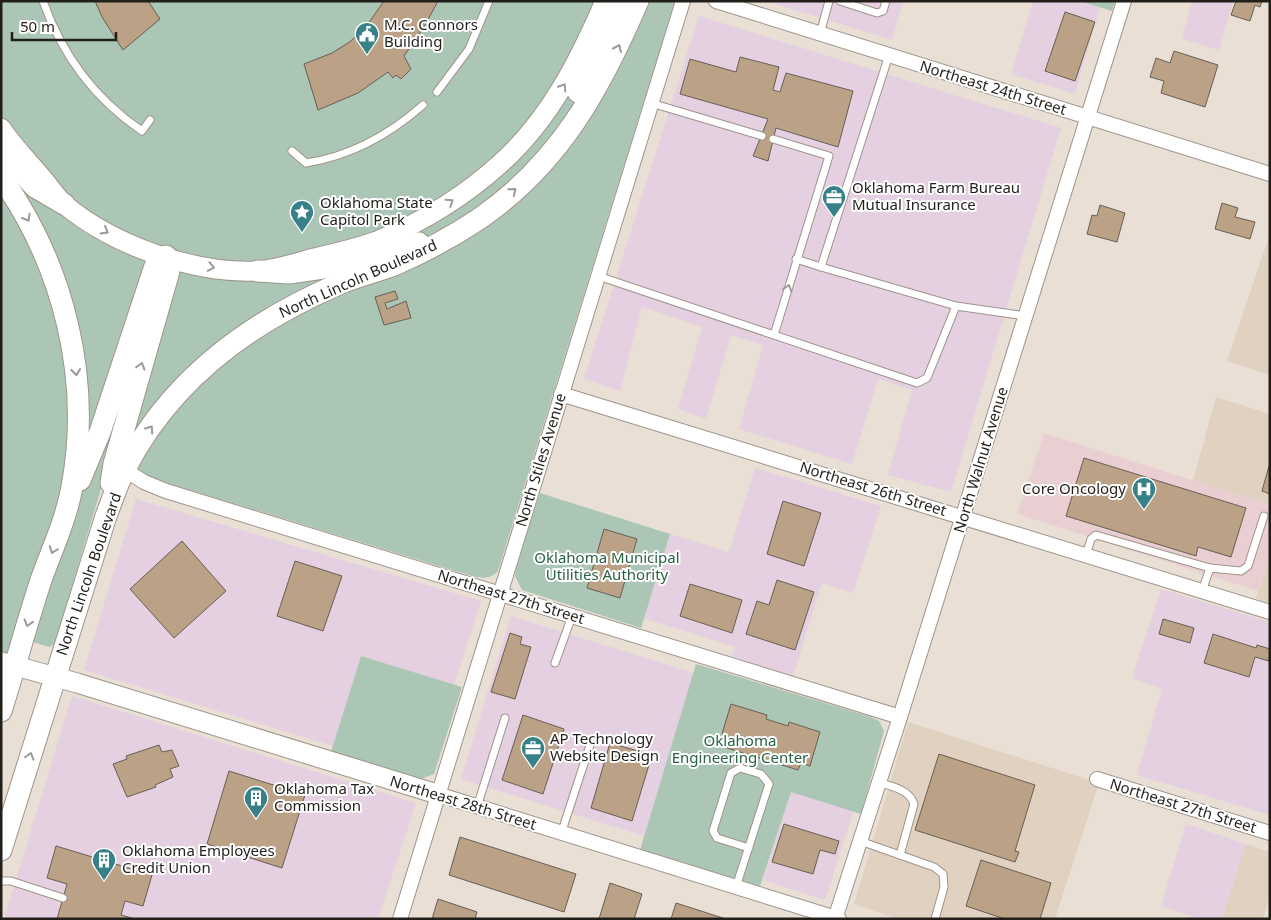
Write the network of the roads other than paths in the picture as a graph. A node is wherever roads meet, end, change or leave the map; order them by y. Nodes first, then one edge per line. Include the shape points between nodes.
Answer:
1 (43, 1) edge
2 (489, 1) edge
3 (605, 1) edge
4 (618, 1) edge
5 (638, 1) edge
6 (682, 1) edge
7 (716, 1) edge
8 (829, 1) edge
9 (840, 1) edge
10 (886, 1) edge
11 (1124, 1) edge
12 (820, 34) junction
13 (889, 55) junction
14 (437, 92) dead end
15 (651, 103) junction
16 (423, 105) dead end
17 (1088, 117) junction
18 (150, 120) dead end
19 (1, 128) edge
20 (762, 136) dead end
21 (774, 139) dead end
22 (555, 149) junction
23 (1, 150) edge
24 (292, 151) dead end
25 (1270, 174) edge
26 (1, 177) edge
27 (64, 204) junction
28 (446, 240) junction
29 (166, 256) junction
30 (796, 259) junction
31 (821, 267) junction
32 (258, 271) junction
33 (597, 276) junction
34 (956, 306) junction
35 (1026, 316) junction
36 (774, 335) junction
37 (561, 394) junction
38 (124, 470) junction
39 (106, 516) junction
40 (1264, 516) dead end
41 (963, 517) junction
42 (64, 519) junction
43 (1086, 555) junction
44 (1210, 568) junction
45 (1202, 591) junction
46 (499, 593) junction
47 (1270, 612) edge
48 (572, 616) junction
49 (555, 663) dead end
50 (8, 664) edge
51 (54, 677) junction
52 (1, 711) edge
53 (505, 718) dead end
54 (900, 718) junction
55 (590, 745) dead end
56 (1097, 779) dead end
57 (879, 782) junction
58 (437, 794) junction
59 (477, 807) junction
60 (1270, 833) edge
61 (561, 834) junction
62 (860, 840) junction
63 (749, 848) junction
64 (1, 850) edge
65 (900, 855) junction
66 (1, 881) edge
67 (736, 888) junction
68 (63, 898) dead end
69 (836, 918) edge
70 (937, 918) edge
71 (400, 919) edge

1 - 18 lane via 61,45 110,107 142,131
2 - 14 lane via 469,49
32 -> 3 street via 344,252 376,241 457,198 501,163 541,118 571,75
4 - 22 main road via 610,29 570,105
22 -> 5 main road, North Lincoln Boulevard via 584,110 610,64
6 - 15 street, North Stiles Avenue
7 - 12 street, Northeast 24th Street
8 - 12 lane
9 - 10 lane via 877,13 883,11
11 - 17 street, North Walnut Avenue
12 - 13 street, Northeast 24th Street
13 - 17 street, Northeast 24th Street
13 - 31 lane
15 - 20 lane
15 - 33 street, North Stiles Avenue
16 - 24 lane via 389,132 345,153 306,163
17 - 25 street, Northeast 24th Street
17 - 35 street, North Walnut Avenue
19 - 27 street
21 - 30 lane via 829,156
28 -> 22 main road, North Lincoln Boulevard via 480,218 522,183
23 - 27 main road via 35,188
26 -> 42 main road via 38,237 50,265 73,354 78,388 77,446
27 -> 29 street via 111,235
28 - 32 main road via 414,244 323,268 289,273
38 -> 28 main road, North Lincoln Boulevard via 160,414 215,357 238,339 294,304
29 -> 32 street via 225,270
39 -> 29 main road via 114,464 169,271
29 - 42 main road via 155,266 100,432
30 - 31 lane
36 -> 30 lane
31 - 34 lane
33 - 36 lane
33 - 37 street, North Stiles Avenue
34 - 35 lane
34 - 36 lane via 927,378 917,383
35 - 41 street, North Walnut Avenue
37 - 41 street, Northeast 26th Street
37 - 46 street, North Stiles Avenue
38 - 39 main road, North Lincoln Boulevard
38 - 46 street, Northeast 27th Street via 166,491
39 - 51 main road, North Lincoln Boulevard
40 - 44 lane via 1248,566 1241,571
41 - 43 street, Northeast 26th Street
41 - 54 street, North Walnut Avenue
42 -> 50 main road
43 - 44 lane via 1091,539 1096,535
43 - 45 street, Northeast 26th Street
44 - 45 lane
45 - 47 street, Northeast 26th Street
46 - 48 street, Northeast 27th Street
46 - 58 street, North Stiles Avenue
48 - 49 lane
48 - 54 street, Northeast 27th Street
50 - 51 street, Northeast 28th Street
50 - 52 main road
51 - 58 street, Northeast 28th Street
64 -> 51 main road, North Lincoln Boulevard
53 - 59 lane
54 - 57 street, North Walnut Avenue
55 - 61 lane
56 - 60 street, Northeast 27th Street
57 - 62 street, North Walnut Avenue
57 - 65 lane via 912,796 914,804
58 - 59 street, Northeast 28th Street
58 - 71 street, North Stiles Avenue
59 - 61 street, Northeast 28th Street
61 - 67 street, Northeast 28th Street
62 - 65 lane
62 - 69 street, North Walnut Avenue
63 - 63 lane via 769,784 761,774 740,768 731,773 713,831 717,838
63 - 67 lane
65 - 70 lane via 934,867 943,874 944,887
66 - 68 lane via 11,881
67 - 69 street, Northeast 28th Street

